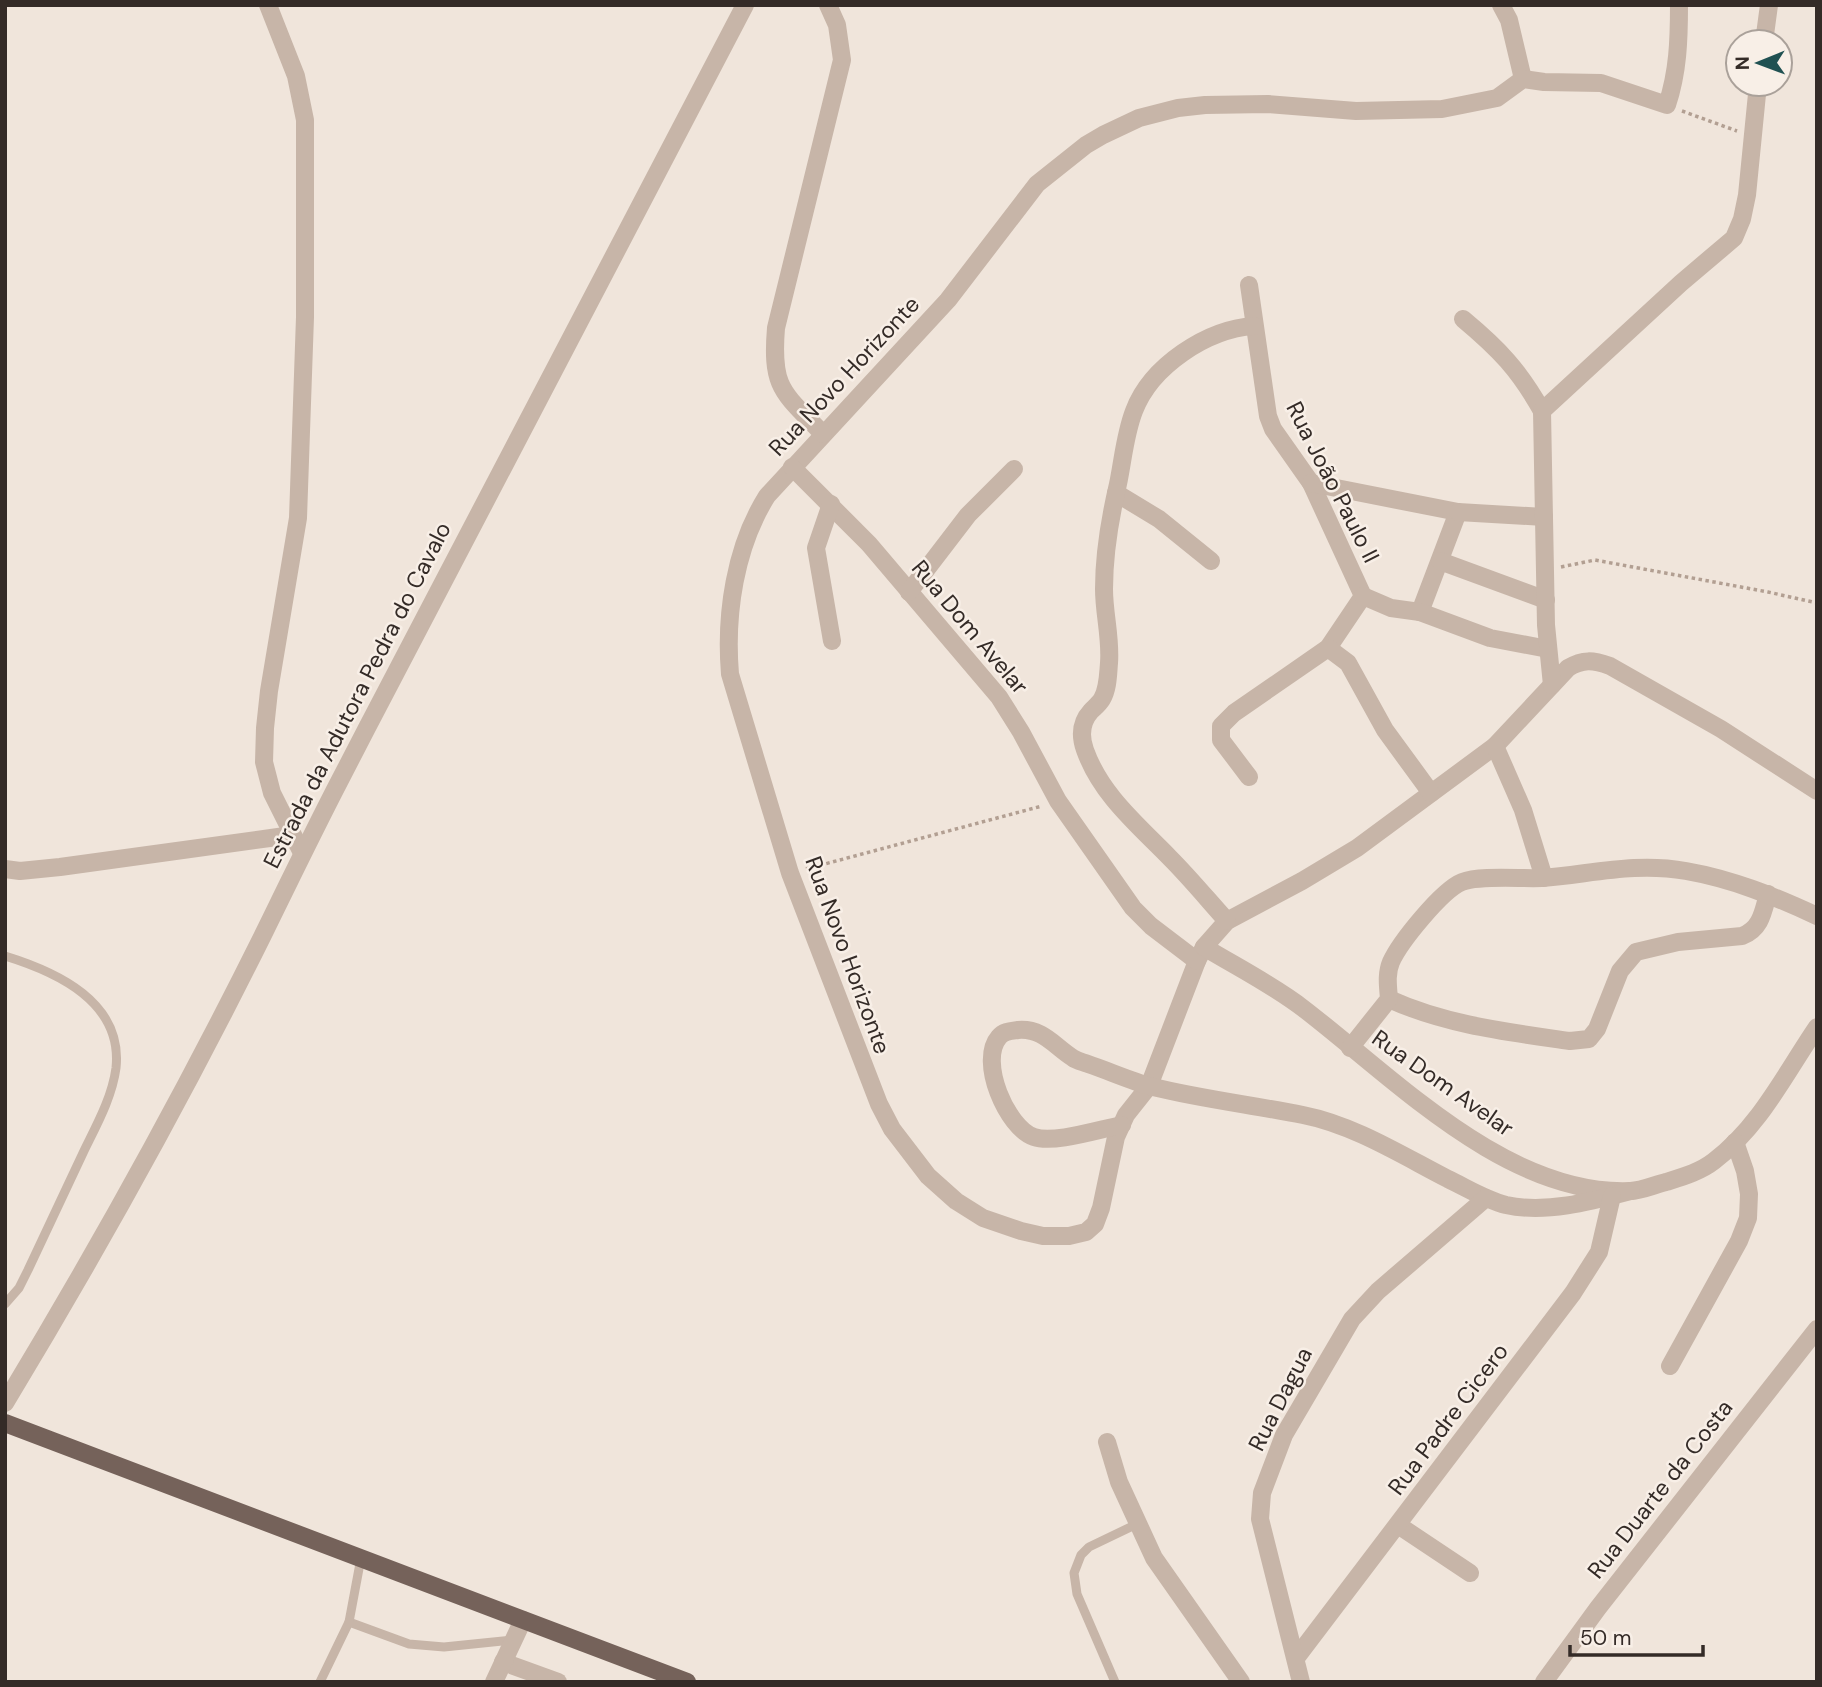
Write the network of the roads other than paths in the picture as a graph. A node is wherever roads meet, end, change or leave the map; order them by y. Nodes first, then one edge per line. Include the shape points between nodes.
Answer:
1 (268, 5) edge
2 (746, 5) edge
3 (828, 5) edge
4 (1501, 5) edge
5 (1679, 5) edge
6 (1769, 5) edge
7 (1766, 28) edge
8 (1523, 79) junction
9 (1756, 98) edge
10 (1248, 285) dead end
11 (1463, 319) dead end
12 (1254, 326) junction
13 (1542, 411) junction
14 (823, 434) junction
15 (792, 467) junction
16 (1014, 469) dead end
17 (1311, 483) junction
18 (1116, 493) junction
19 (831, 504) junction
20 (1458, 512) junction
21 (1544, 517) junction
22 (1211, 561) dead end
23 (1440, 561) junction
24 (909, 593) junction
25 (1363, 596) junction
26 (1546, 600) junction
27 (1420, 612) junction
28 (832, 641) dead end
29 (1328, 648) junction
30 (1548, 649) junction
31 (1552, 685) junction
32 (1495, 746) junction
33 (1249, 777) dead end
34 (1817, 791) edge
35 (1432, 793) junction
36 (292, 835) junction
37 (302, 853) junction
38 (5, 869) edge
39 (1544, 878) junction
40 (1768, 894) junction
41 (1817, 916) edge
42 (1227, 921) junction
43 (1201, 954) junction
44 (5, 956) edge
45 (1389, 999) junction
46 (1817, 1027) edge
47 (1350, 1048) junction
48 (1149, 1086) junction
49 (1122, 1125) junction
50 (1735, 1142) junction
51 (1631, 1191) junction
52 (1612, 1196) junction
53 (1486, 1198) junction
54 (5, 1304) edge
55 (1817, 1329) edge
56 (1670, 1366) dead end
57 (5, 1403) edge
58 (5, 1423) edge
59 (1107, 1442) dead end
60 (1137, 1524) junction
61 (1398, 1525) junction
62 (361, 1558) junction
63 (1471, 1573) dead end
64 (523, 1620) junction
65 (349, 1622) junction
66 (512, 1640) junction
67 (1296, 1658) junction
68 (503, 1661) junction
69 (320, 1682) edge
70 (494, 1682) edge
71 (558, 1682) edge
72 (687, 1682) edge
73 (1115, 1682) edge
74 (1241, 1682) edge
75 (1301, 1682) edge
76 (1544, 1682) edge

1 - 36 street via 296,76 304,120 305,317 298,518 265,728 264,762 272,793
2 - 37 street, Estrada da Adutora Pedra do Cavalo
3 - 14 street via 837,26 842,60 776,328 774,354 784,393
4 - 8 street
5 - 8 street via 1677,62 1667,105 1601,83
6 - 7 street
8 - 14 street, Rua Novo Horizonte via 1497,98 1424,111 1236,103 1178,108 1122,125 1086,145 1037,184 948,300
9 - 13 street via 1747,195 1734,238
10 - 12 street, Rua João Paulo II
11 - 13 street via 1512,364
12 - 17 street, Rua João Paulo II via 1268,416
12 - 18 street via 1203,340 1152,381 1134,411
13 - 21 street
14 - 15 street, Rua Novo Horizonte
15 - 19 street, Rua Dom Avelar
15 - 49 street, Rua Novo Horizonte via 766,496 745,542 732,600 729,658 735,693 790,873 866,1074 892,1129 928,1175 983,1218 1043,1236 1069,1236 1095,1224
16 - 24 street via 968,514
17 - 20 street
17 - 25 street, Rua João Paulo II
18 - 22 street via 1159,519
18 - 42 street via 1104,588 1110,638 1108,678 1101,703 1084,721 1082,738 1095,772 1125,814
19 - 24 street, Rua Dom Avelar
19 - 28 street via 816,548
20 - 21 street
20 - 23 street
21 - 26 street
23 - 26 street
23 - 27 street
24 - 43 street, Rua Dom Avelar via 999,697 1058,802 1133,908 1151,926
25 - 27 street via 1391,608
25 - 29 street, Rua João Paulo II
26 - 30 street
27 - 30 street via 1490,638
29 - 33 street via 1221,726 1221,740
29 - 35 street via 1348,663 1385,730
30 - 31 street
31 - 32 street
31 - 34 street via 1577,663 1597,661 1731,735
32 - 35 street
32 - 39 street via 1523,810
35 - 42 street via 1326,867
36 - 37 street
36 - 38 street via 60,867
37 - 57 street, Estrada da Adutora Pedra do Cavalo via 168,1118
39 - 40 street via 1611,868 1670,869 1724,879
39 - 45 street via 1462,882 1449,891 1391,962
40 - 41 street
40 - 45 street via 1763,916 1751,933 1636,952 1620,971 1589,1040 1453,1022
42 - 43 street
43 - 47 street, Rua Dom Avelar via 1303,1008
43 - 48 street
44 - 54 lane via 57,975 81,990 108,1024 116,1054 113,1081 99,1120 19,1288
45 - 47 street
46 - 50 street, Rua Dom Avelar via 1767,1105
47 - 51 street, Rua Dom Avelar via 1474,1140 1546,1179
48 - 49 street
48 - 49 street via 1073,1058 1040,1033 1023,1030 998,1038 992,1071 998,1093 1024,1133 1050,1139
48 - 53 street via 1305,1115 1382,1145
50 - 51 street, Rua Dom Avelar via 1713,1162 1686,1176
50 - 56 street via 1749,1194 1745,1229
51 - 52 street
52 - 53 street via 1536,1208
52 - 61 street, Rua Padre Cicero via 1599,1252 1589,1270
53 - 67 street, Rua Dagua via 1364,1304 1284,1435 1262,1493 1260,1519
55 - 76 street, Rua Duarte da Costa
58 - 62 main road
59 - 60 street
60 - 73 lane via 1089,1547 1074,1573 1077,1594
60 - 74 street via 1154,1558
61 - 63 street
61 - 67 street, Rua Padre Cicero
62 - 64 main road
62 - 65 lane
64 - 66 street
64 - 72 main road
65 - 66 lane via 409,1644 444,1647
65 - 69 lane
66 - 68 street
67 - 75 street, Rua Dagua
68 - 70 street
68 - 71 street

